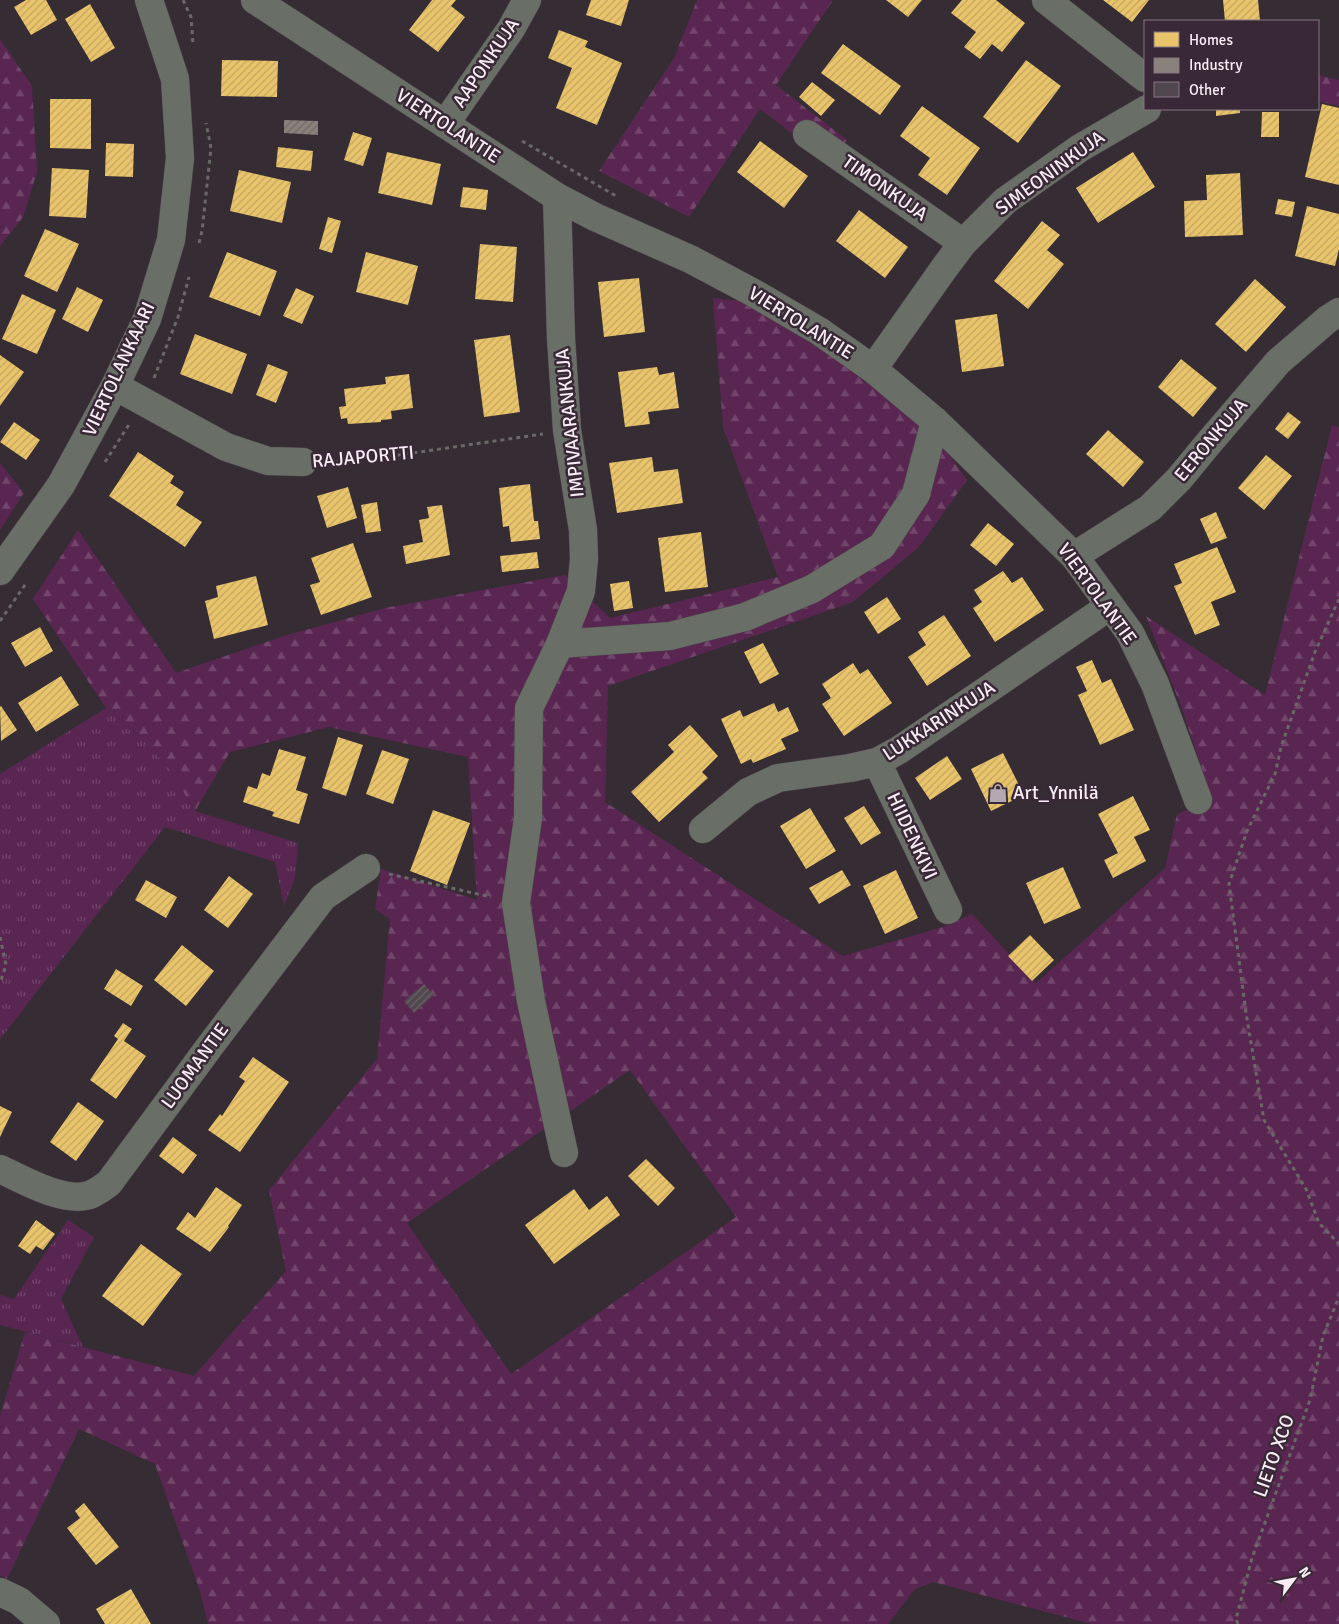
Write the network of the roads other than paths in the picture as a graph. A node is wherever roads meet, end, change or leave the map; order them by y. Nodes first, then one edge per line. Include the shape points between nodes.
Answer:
1 (254, 0) edge
2 (527, 0) edge
3 (1046, 0) edge
4 (153, 1) edge
5 (1144, 77) edge
6 (1145, 110) edge
7 (445, 124) junction
8 (807, 134) dead end
9 (557, 197) junction
10 (963, 243) junction
11 (1339, 312) edge
12 (873, 369) junction
13 (116, 386) junction
14 (935, 421) junction
15 (303, 462) road end
16 (1074, 556) junction
17 (0, 571) edge
18 (1110, 606) junction
19 (560, 644) junction
20 (877, 762) junction
21 (1198, 800) dead end
22 (702, 829) dead end
23 (366, 868) road end
24 (948, 910) dead end
25 (564, 1153) dead end
26 (0, 1169) edge
27 (0, 1592) edge
28 (46, 1624) edge

1 - 7 street, VIERTOLANTIE
2 - 7 street, AAPONKUJA via 511,29
3 - 5 street
4 - 13 street, VIERTOLANKAARI via 175,79 180,158 171,240 147,319
6 - 10 street, SIMEONINKUJA via 1080,148 1005,201
7 - 9 street, VIERTOLANTIE
8 - 10 street, TIMONKUJA
9 - 12 street, VIERTOLANTIE via 690,259 752,292 819,331
9 - 19 street, IMPIVAARANKUJA via 560,338 567,430 583,530 584,559 581,590
10 - 12 street, SIMEONINKUJA
11 - 16 street, EERONKUJA via 1278,362 1179,479 1150,508
12 - 14 street, VIERTOLANTIE
13 - 15 street, RAJAPORTTI via 226,447 268,461
13 - 17 street, VIERTOLANKAARI via 61,485
14 - 16 street, VIERTOLANTIE
14 - 19 street via 916,494 882,546 812,589 745,617 670,636
16 - 18 street, VIERTOLANTIE
18 - 20 street, LUKKARINKUJA
18 - 21 street, VIERTOLANTIE via 1130,633 1155,684
19 - 25 street, IMPIVAARANKUJA via 529,708 528,818 516,902 531,1001
20 - 22 street, LUKKARINKUJA via 778,778 748,792
20 - 24 street, HIIDENKIVI
23 - 26 street, LUOMANTIE via 323,897 109,1183 91,1194 72,1197
27 - 28 street via 18,1601

